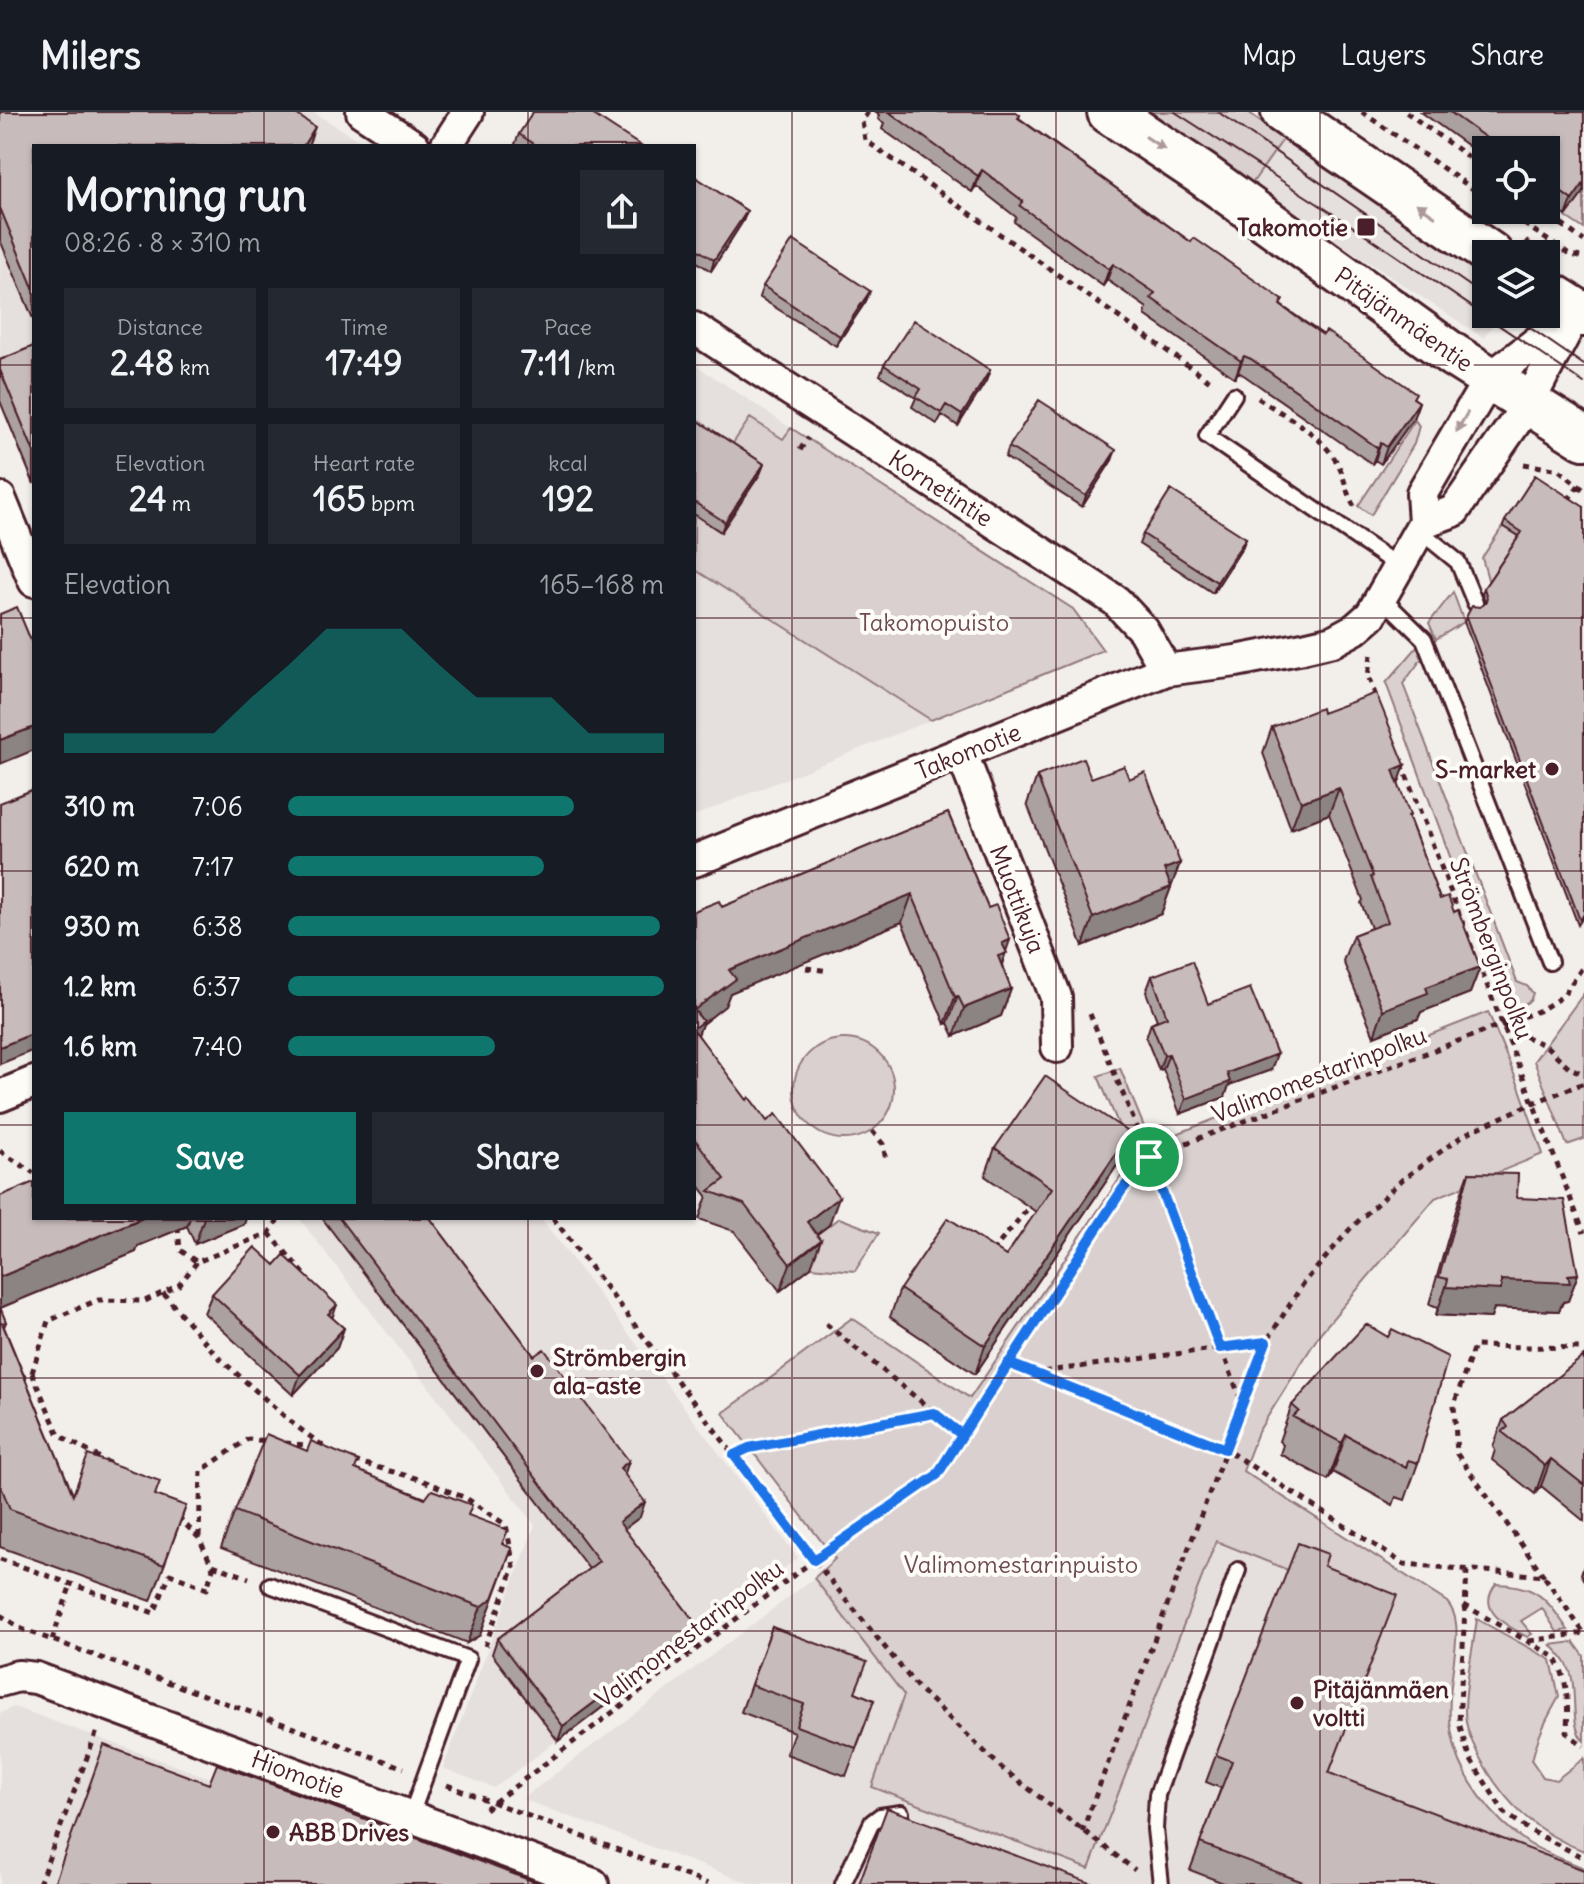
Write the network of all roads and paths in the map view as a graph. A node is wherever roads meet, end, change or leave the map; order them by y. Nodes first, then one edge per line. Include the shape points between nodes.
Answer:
1 (362, 112) edge
2 (468, 112) edge
3 (868, 112) edge
4 (1109, 112) edge
5 (1283, 112) edge
6 (1362, 112) edge
7 (1406, 112) edge
8 (411, 144) edge
9 (447, 144) edge
10 (1472, 160) edge
11 (1472, 189) edge
12 (1560, 223) edge
13 (1524, 224) edge
14 (1472, 241) edge
15 (1584, 241) edge
16 (1584, 258) edge
17 (1573, 305) edge
18 (696, 329) edge
19 (1490, 378) junction
20 (1233, 396) junction
21 (1528, 404) junction
22 (1584, 438) edge
23 (1579, 485) dead end
24 (0, 498) edge
25 (1567, 502) edge
26 (1360, 518) dead end
27 (1422, 526) junction
28 (1398, 566) junction
29 (32, 576) edge
30 (1381, 597) junction
31 (1475, 603) edge
32 (1166, 670) junction
33 (1368, 676) dead end
34 (1379, 705) edge
35 (962, 754) junction
36 (1401, 762) edge
37 (696, 860) edge
38 (1550, 962) dead end
39 (1584, 965) edge
40 (806, 968) edge
41 (829, 971) edge
42 (1502, 1025) junction
43 (1057, 1047) dead end
44 (1584, 1074) edge
45 (32, 1083) edge
46 (1584, 1083) edge
47 (0, 1096) edge
48 (1533, 1103) junction
49 (872, 1131) dead end
50 (0, 1151) edge
51 (1149, 1157) junction
52 (886, 1161) dead end
53 (32, 1172) edge
54 (1029, 1207) edge
55 (177, 1220) edge
56 (278, 1220) edge
57 (555, 1220) edge
58 (269, 1233) junction
59 (1584, 1233) edge
60 (987, 1261) edge
61 (197, 1262) junction
62 (308, 1280) edge
63 (163, 1293) junction
64 (826, 1324) dead end
65 (1266, 1342) junction
66 (1220, 1348) junction
67 (1584, 1348) edge
68 (1008, 1363) junction
69 (32, 1373) junction
70 (1032, 1374) junction
71 (11, 1382) edge
72 (1242, 1404) junction
73 (934, 1413) junction
74 (962, 1435) junction
75 (324, 1447) junction
76 (1225, 1449) junction
77 (734, 1455) junction
78 (334, 1456) edge
79 (348, 1460) edge
80 (123, 1471) edge
81 (173, 1512) edge
82 (199, 1538) junction
83 (0, 1559) edge
84 (814, 1560) junction
85 (1238, 1570) dead end
86 (1467, 1570) junction
87 (1544, 1576) junction
88 (71, 1584) junction
89 (270, 1585) edge
90 (1464, 1605) junction
91 (0, 1615) edge
92 (1584, 1633) edge
93 (52, 1640) junction
94 (1528, 1641) junction
95 (480, 1659) edge
96 (145, 1674) dead end
97 (0, 1681) edge
98 (97, 1730) dead end
99 (1584, 1746) edge
100 (484, 1811) dead end
101 (411, 1815) junction
102 (914, 1818) edge
103 (1082, 1832) junction
104 (1584, 1858) edge
105 (1141, 1875) dead end
106 (39, 1884) edge
107 (593, 1884) edge
108 (843, 1884) edge
109 (1161, 1884) edge

1 - 8 street
2 - 9 street
3 - 20 path via 862,121 865,140
4 -> 19 main road, Pitäjänmäentie
14 -> 5 main road
6 - 11 path
7 - 10 path
12 - 15 path
13 - 16 path via 1568,254
17 - 19 street, Takomotie
17 - 21 street, Takomotie
18 - 32 street, Kornetintie via 1116,601 1143,630
19 - 21 main road, Pitäjänmäentie
19 -> 27 street, Takomotie via 1422,493
20 - 26 path via 1253,395 1314,436 1331,454
20 - 28 lane via 1207,436
21 - 22 main road, Pitäjänmäentie
21 - 27 street, Takomotie via 1454,511
23 - 25 path
24 - 29 street
27 - 28 street, Takomotie
27 - 31 lane via 1458,562
28 - 30 street, Takomotie
30 - 32 street, Takomotie via 1371,615 1333,641
30 - 38 lane via 1424,639
32 - 35 street, Takomotie
33 - 34 path
35 - 37 street, Takomotie
35 - 43 street, Muottikuja via 1056,997
36 - 42 path, Strömberginpolku
39 - 42 path, Valimomestarinpolku via 1563,996
40 - 41 path
42 - 44 path via 1546,1046
42 - 48 path, Strömberginpolku
42 - 51 path, Valimomestarinpolku
45 - 47 street
46 - 48 path
48 - 59 path, Strömberginpolku
48 - 65 path via 1465,1134 1404,1178 1303,1284
49 - 52 path via 883,1144
50 - 53 path
51 - 66 path
51 - 68 path, Valimomestarinpolku
54 - 60 path
55 - 61 path via 180,1250
56 - 58 path
57 - 77 path
58 - 61 path
58 - 62 path
61 - 63 path via 179,1285
63 - 69 path via 145,1301 98,1300 48,1321
63 - 75 path via 218,1357
64 - 73 path
65 - 66 path
65 - 72 path
66 - 70 path
66 - 72 path
67 - 87 path via 1474,1346 1454,1405 1457,1454
68 - 70 path
68 - 74 path, Valimomestarinpolku
69 - 71 path
69 - 80 path via 59,1435
70 - 76 path
72 - 76 path
73 - 74 path
73 - 77 path
74 - 84 path, Valimomestarinpolku via 937,1475
75 - 78 path
75 - 82 path via 248,1439 201,1471
76 - 86 path via 1404,1564
76 - 103 path
77 - 84 path
79 - 95 path via 466,1498 506,1525 514,1567
81 - 82 path
82 - 88 path via 213,1568 207,1589 170,1574 154,1613
83 - 88 path
84 - 100 path, Valimomestarinpolku
84 - 103 path via 918,1688 1003,1769
85 - 109 lane via 1157,1795
86 - 87 path
86 - 90 path
87 - 92 path
88 - 93 path
89 - 101 lane via 468,1659
90 - 94 path
90 - 104 path via 1459,1723 1469,1757 1504,1812
91 - 93 path
92 - 94 path
93 - 96 path
94 - 99 path via 1555,1657 1562,1668 1567,1733
97 - 101 street, Hiomotie via 36,1678
98 - 106 path
101 - 107 street, Hiomotie
102 - 108 lane via 889,1813 872,1822
103 - 105 path

